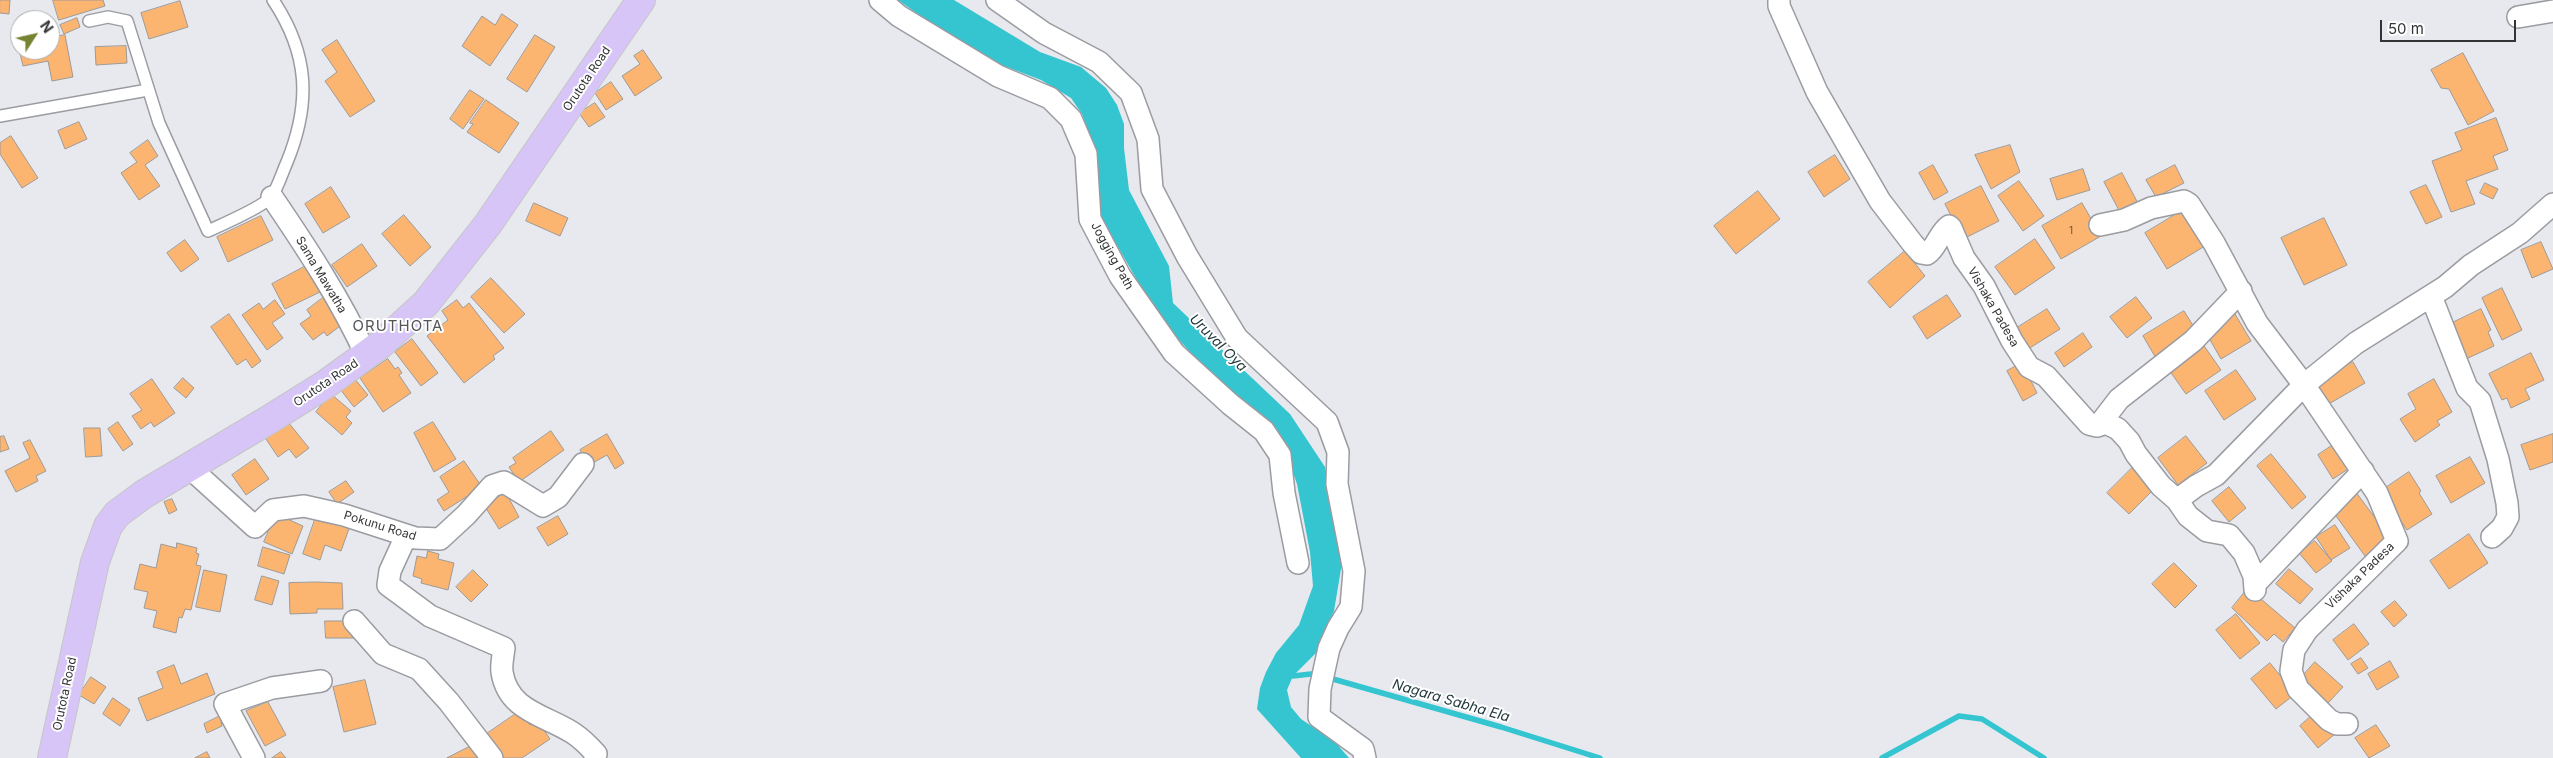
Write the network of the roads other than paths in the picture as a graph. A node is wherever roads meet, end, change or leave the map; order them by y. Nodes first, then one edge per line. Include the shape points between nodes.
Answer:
1 (273, 0) edge
2 (641, 0) edge
3 (880, 0) edge
4 (997, 0) edge
5 (1779, 0) edge
6 (2553, 11) edge
7 (2518, 17) dead end
8 (89, 21) dead end
9 (148, 90) junction
10 (0, 116) edge
11 (272, 197) junction
12 (2553, 204) edge
13 (2100, 225) dead end
14 (2240, 291) junction
15 (2430, 296) junction
16 (366, 355) junction
17 (2304, 385) junction
18 (2099, 425) junction
19 (583, 464) dead end
20 (190, 468) junction
21 (2363, 471) junction
22 (2177, 500) junction
23 (406, 536) junction
24 (2492, 537) dead end
25 (1298, 563) dead end
26 (354, 621) dead end
27 (321, 681) dead end
28 (2347, 724) dead end
29 (52, 758) edge
30 (254, 758) edge
31 (492, 758) edge
32 (595, 758) edge
33 (1365, 758) edge

1 - 11 lane via 301,61 304,106 292,148
2 - 16 main road, Orutota Road via 456,268 426,303
3 - 25 street, Jogging Path via 899,16 998,76 1050,98 1071,119 1086,154 1090,219 1120,276 1174,353 1264,431 1280,455
4 - 33 street via 1044,34 1099,62 1131,93 1148,138 1152,190 1187,256 1236,338 1327,422 1338,452 1337,484 1354,571 1351,607 1329,648 1320,689 1319,718 1363,749
5 - 18 street, Vishaka Padesa via 1817,92 1880,201 1902,232 1927,254 1950,226 1964,258 1984,286 2029,367 2046,376 2089,424
6 - 7 street
8 - 9 lane via 108,17 127,22
9 - 10 lane
9 - 11 lane via 159,123 208,231
11 - 16 street, Sama Mawatha via 312,257
12 - 15 street via 2520,233
13 - 14 street, Vishaka Padesa via 2184,201 2200,221
14 - 17 street, Vishaka Padesa via 2257,323
14 - 18 street via 2193,341 2119,399
15 - 17 street via 2356,343
15 - 24 street via 2467,388 2480,401 2498,459 2508,517
16 - 20 main road, Orutota Road via 270,420
17 - 21 street, Vishaka Padesa
17 - 22 street via 2216,475
18 - 22 street, Vishaka Padesa via 2106,423 2118,429 2161,486
19 - 23 street, Pokunu Road via 558,497 543,506 504,482 492,486 440,539
20 - 23 street, Pokunu Road via 255,527 273,510 304,506 344,515
20 - 29 main road, Orutota Road via 129,504 108,526 94,562
21 - 22 street, Vishaka Padesa via 2255,587 2244,553 2229,535 2200,526
21 - 28 street, Vishaka Padesa via 2377,493 2397,540 2307,630 2294,650 2291,671 2298,689 2329,720
23 - 32 street via 390,571 388,585 430,616 504,648 502,671 512,697 528,711 586,743 596,754
26 - 31 street via 383,654 419,669
27 - 30 street via 272,688 225,704

